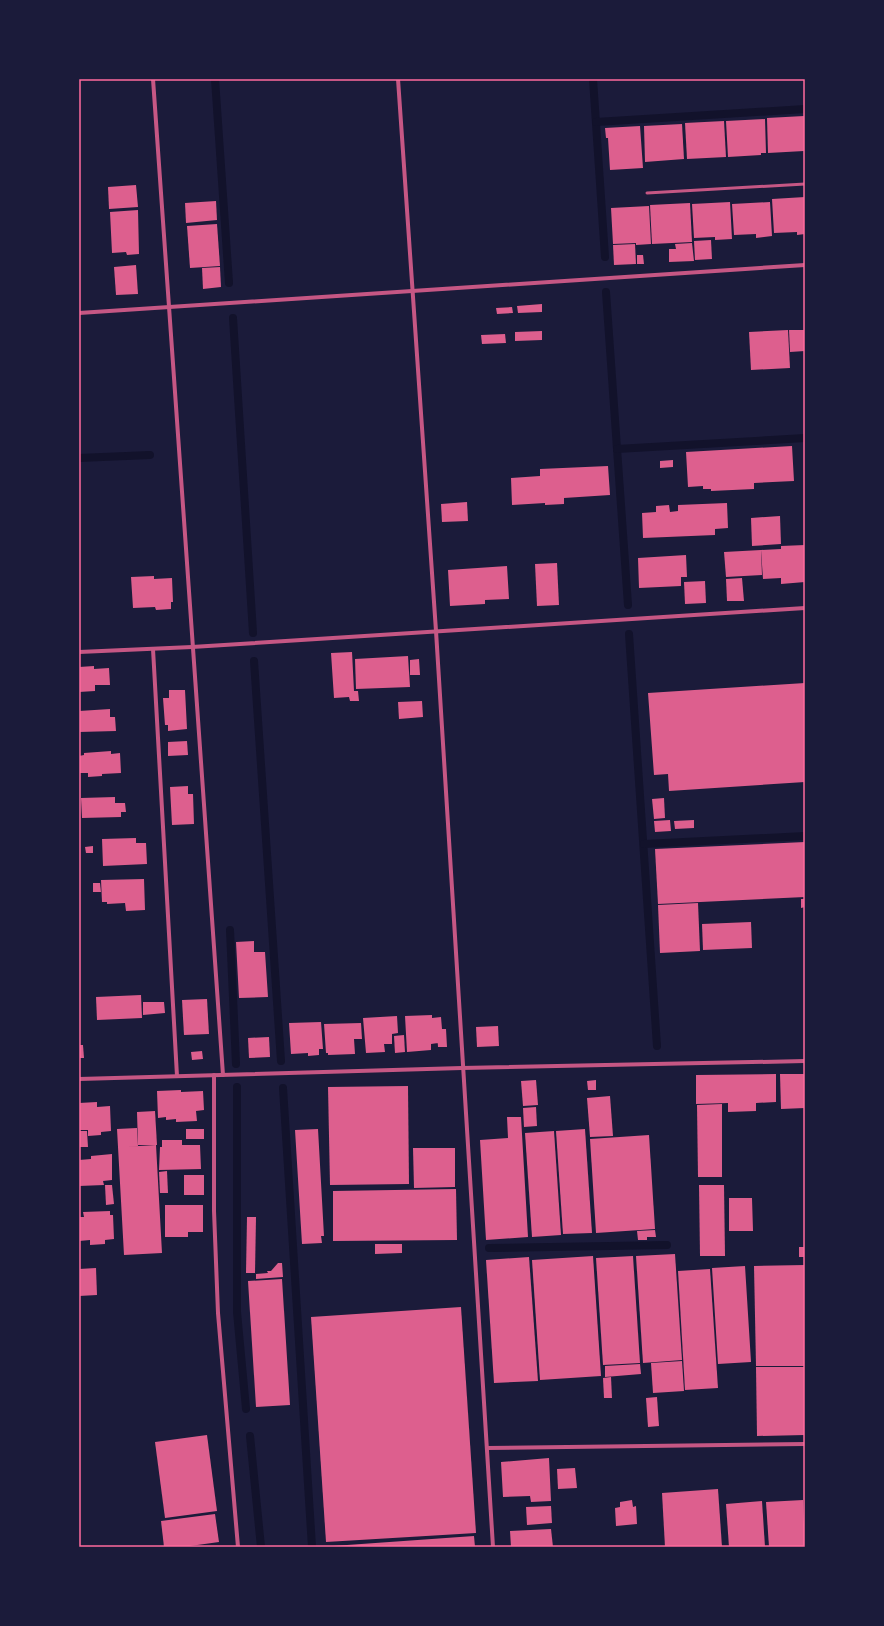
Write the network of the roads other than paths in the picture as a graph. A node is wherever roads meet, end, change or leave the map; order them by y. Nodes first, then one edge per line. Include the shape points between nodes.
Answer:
1 (153, 79) edge
2 (398, 79) edge
3 (805, 184) edge
4 (647, 193) dead end
5 (805, 265) edge
6 (412, 290) junction
7 (169, 307) junction
8 (79, 312) edge
9 (805, 608) edge
10 (436, 632) junction
11 (192, 647) junction
12 (153, 649) junction
13 (79, 652) edge
14 (805, 1061) edge
15 (462, 1068) junction
16 (214, 1075) junction
17 (223, 1075) junction
18 (176, 1076) junction
19 (79, 1079) edge
20 (805, 1444) edge
21 (487, 1448) junction
22 (238, 1547) edge
23 (493, 1547) edge

1 - 7 street
2 - 6 street
3 - 4 lane
5 - 6 street
6 - 7 street
6 - 10 street
7 - 8 street
7 - 11 street
9 - 10 street
10 - 11 street
10 - 15 street
11 - 12 street
11 - 17 street
12 - 13 street
12 - 18 street
14 - 15 street
15 - 17 street
15 - 21 street
16 - 17 street
16 - 18 street
16 - 22 street via 214,1211 218,1306
18 - 19 street
20 - 21 street
21 - 23 street

